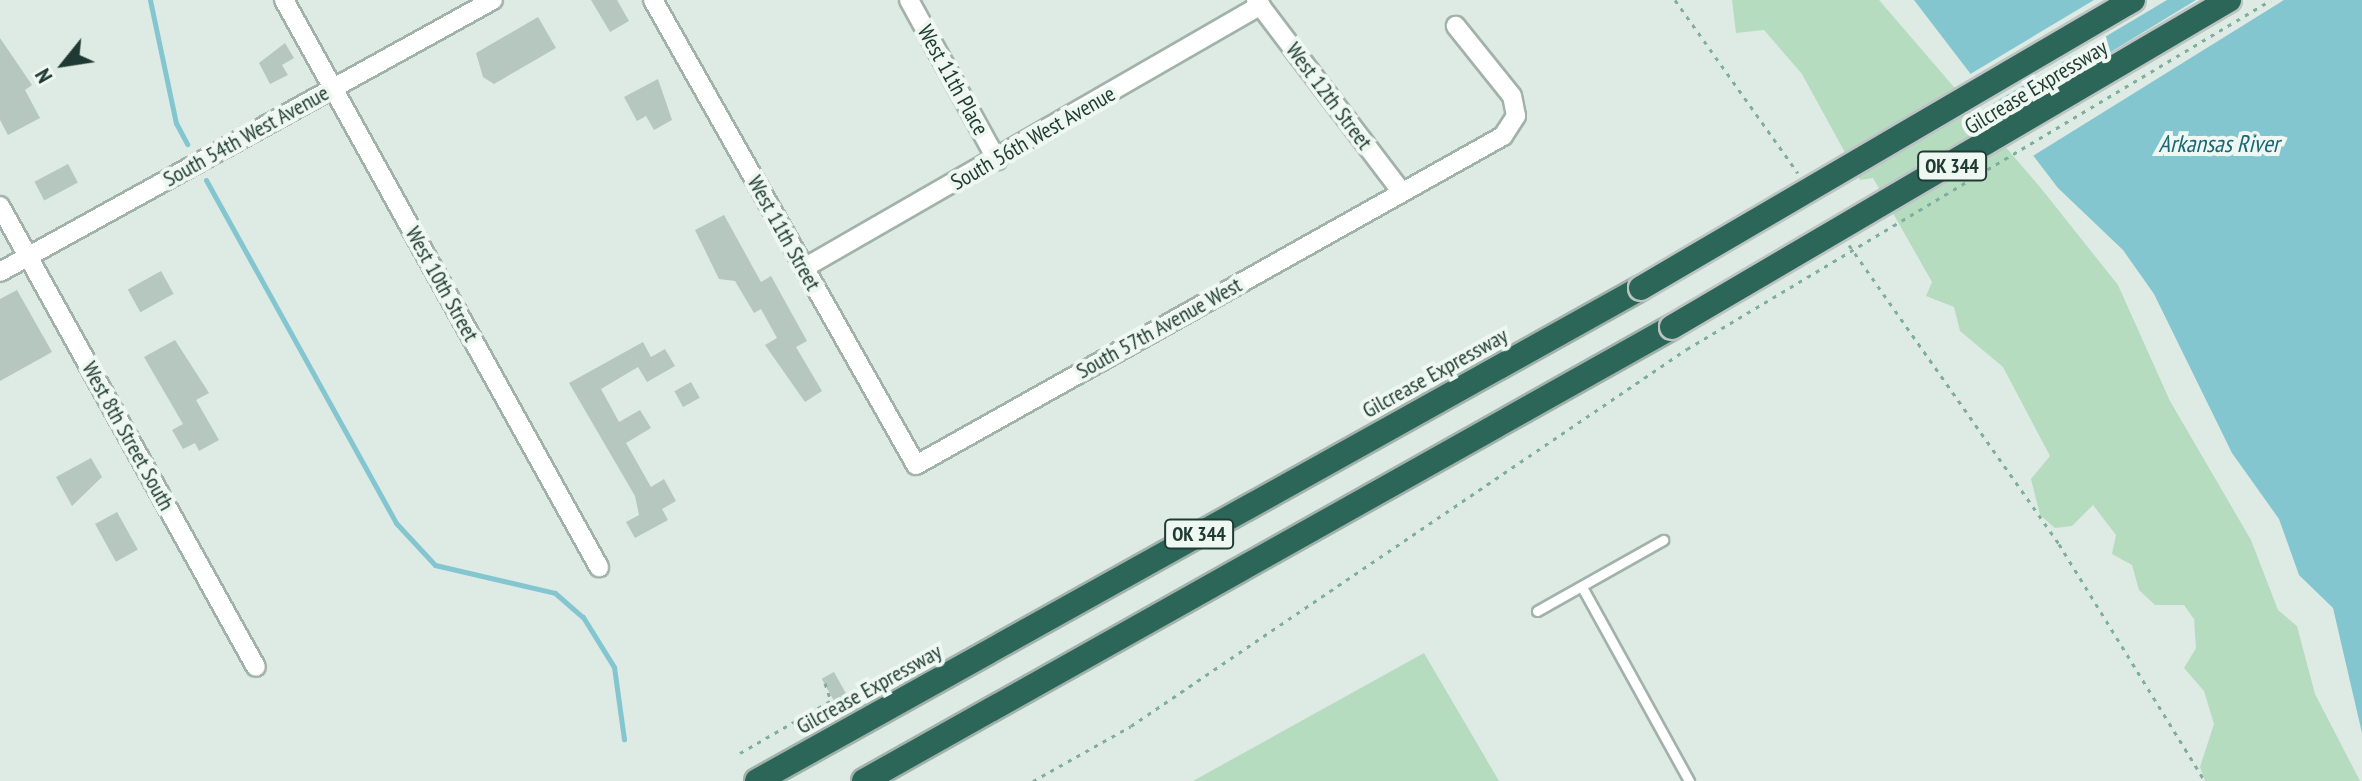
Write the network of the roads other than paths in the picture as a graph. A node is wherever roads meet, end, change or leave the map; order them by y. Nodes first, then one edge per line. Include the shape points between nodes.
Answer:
1 (284, 0) edge
2 (493, 0) edge
3 (653, 0) edge
4 (909, 0) edge
5 (2133, 0) edge
6 (2229, 0) edge
7 (1258, 3) edge
8 (1456, 26) dead end
9 (333, 88) junction
10 (997, 160) junction
11 (1402, 192) junction
12 (0, 206) edge
13 (28, 256) junction
14 (804, 268) junction
15 (0, 272) edge
16 (916, 465) joint
17 (1663, 540) dead end
18 (599, 567) dead end
19 (1582, 587) junction
20 (1537, 611) dead end
21 (256, 667) dead end
22 (757, 781) edge
23 (864, 781) edge
24 (1689, 781) edge

1 - 9 street, West 10th Street
2 - 9 street, South 54th West Avenue
3 - 14 street, West 11th Street
4 - 10 street, West 11th Place
5 - 22 highway, Gilcrease Expressway / OK 344, bridge via 1641,288
6 - 23 highway, Gilcrease Expressway / OK 344, bridge via 1672,327
7 - 10 street, South 56th West Avenue
7 - 11 street, West 12th Street
8 - 11 street, South 57th Avenue West via 1512,96 1516,116 1477,153
9 - 13 street, South 54th West Avenue
9 - 18 street, West 10th Street
10 - 14 street, South 56th West Avenue
11 - 16 street, South 57th Avenue West
12 - 13 street, West 8th Street South
13 - 15 street, South 54th West Avenue
13 - 21 street, West 8th Street South
14 - 16 street, West 11th Street
17 - 19 lane
19 - 20 lane
19 - 24 lane

